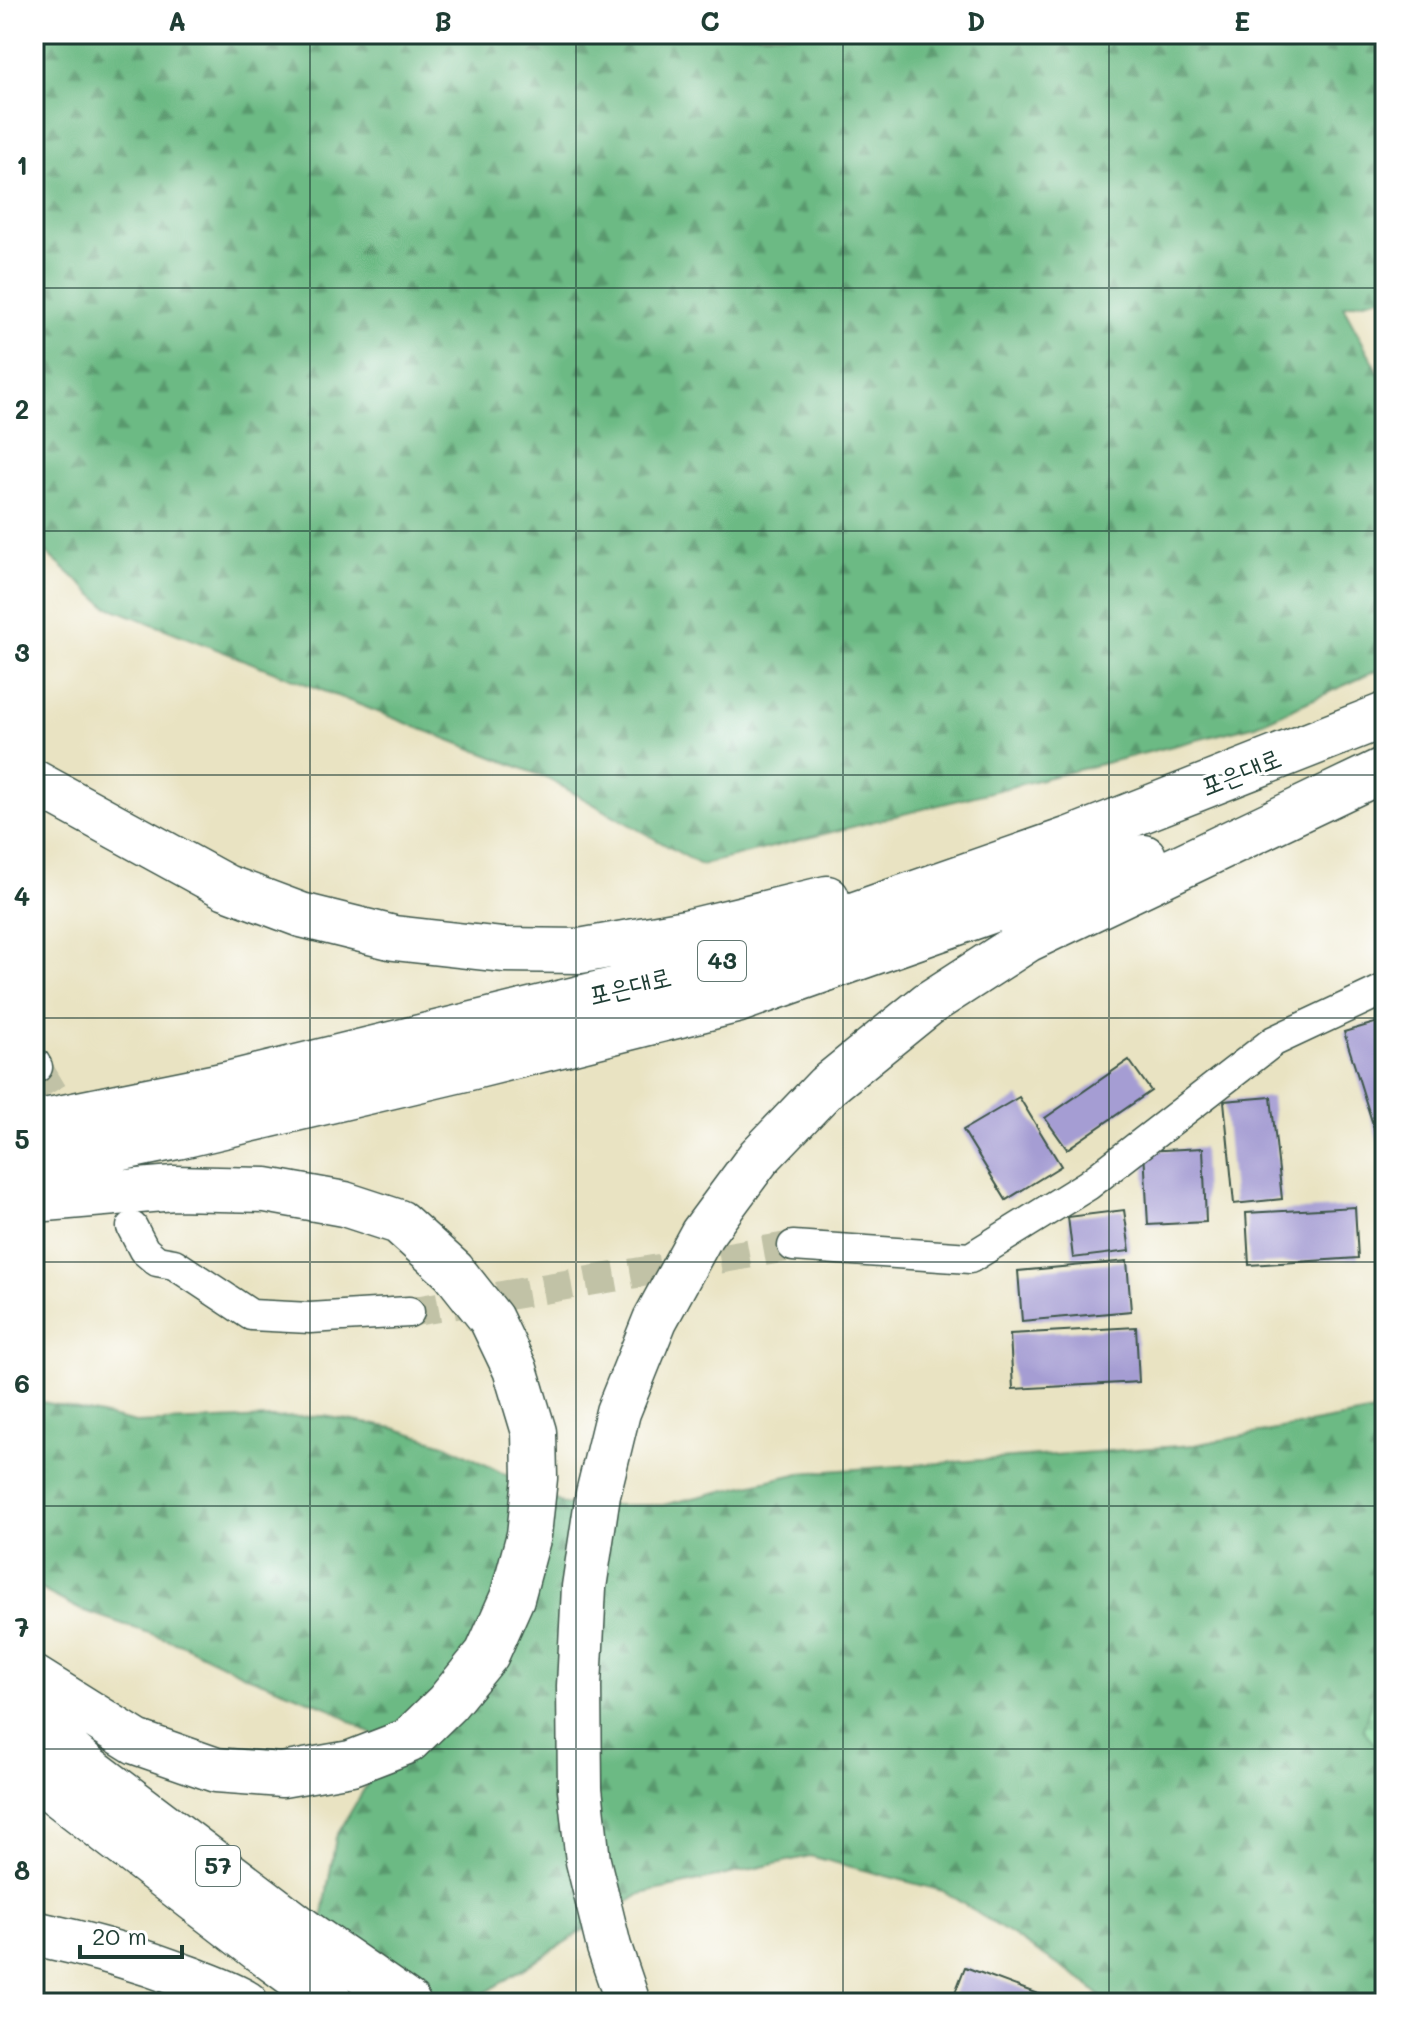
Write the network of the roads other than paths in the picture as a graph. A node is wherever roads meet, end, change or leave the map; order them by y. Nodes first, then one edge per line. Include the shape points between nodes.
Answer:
1 (1385, 715) edge
2 (1385, 760) edge
3 (1385, 769) edge
4 (34, 782) edge
5 (1070, 839) junction
6 (1385, 989) edge
7 (34, 1123) edge
8 (34, 1166) edge
9 (34, 1200) edge
10 (132, 1227) dead end
11 (793, 1246) tunnel mouth
12 (409, 1312) tunnel mouth
13 (34, 1678) edge
14 (34, 1721) edge
15 (34, 1776) edge
16 (34, 1933) edge
17 (246, 2003) edge
18 (332, 2003) edge
19 (408, 2003) edge
20 (628, 2003) edge

1 - 5 highway, 포은대로 / 43
2 - 8 highway, 포은대로 / 43 via 1194,840 736,1001 208,1130
3 - 20 highway via 1027,940 928,1004 827,1086 759,1157 702,1234 655,1320 618,1412 584,1587 580,1789 588,1861
4 - 5 highway via 226,887 301,915 394,938 503,950 580,951 686,932
5 - 7 highway, 포은대로 / 43 via 695,970 227,1084
6 - 11 street via 1274,1041 1088,1185 970,1258
9 - 13 highway via 174,1188 266,1190 344,1204 399,1222 453,1271 491,1319 515,1369 534,1432 535,1478 529,1535 512,1598 487,1654 408,1741 351,1763 282,1775 216,1770 136,1742
10 - 12 street via 157,1261 174,1264 251,1315 310,1318
14 - 19 highway, 57 via 234,1878
15 - 18 highway, 57
16 - 17 highway via 163,1968

